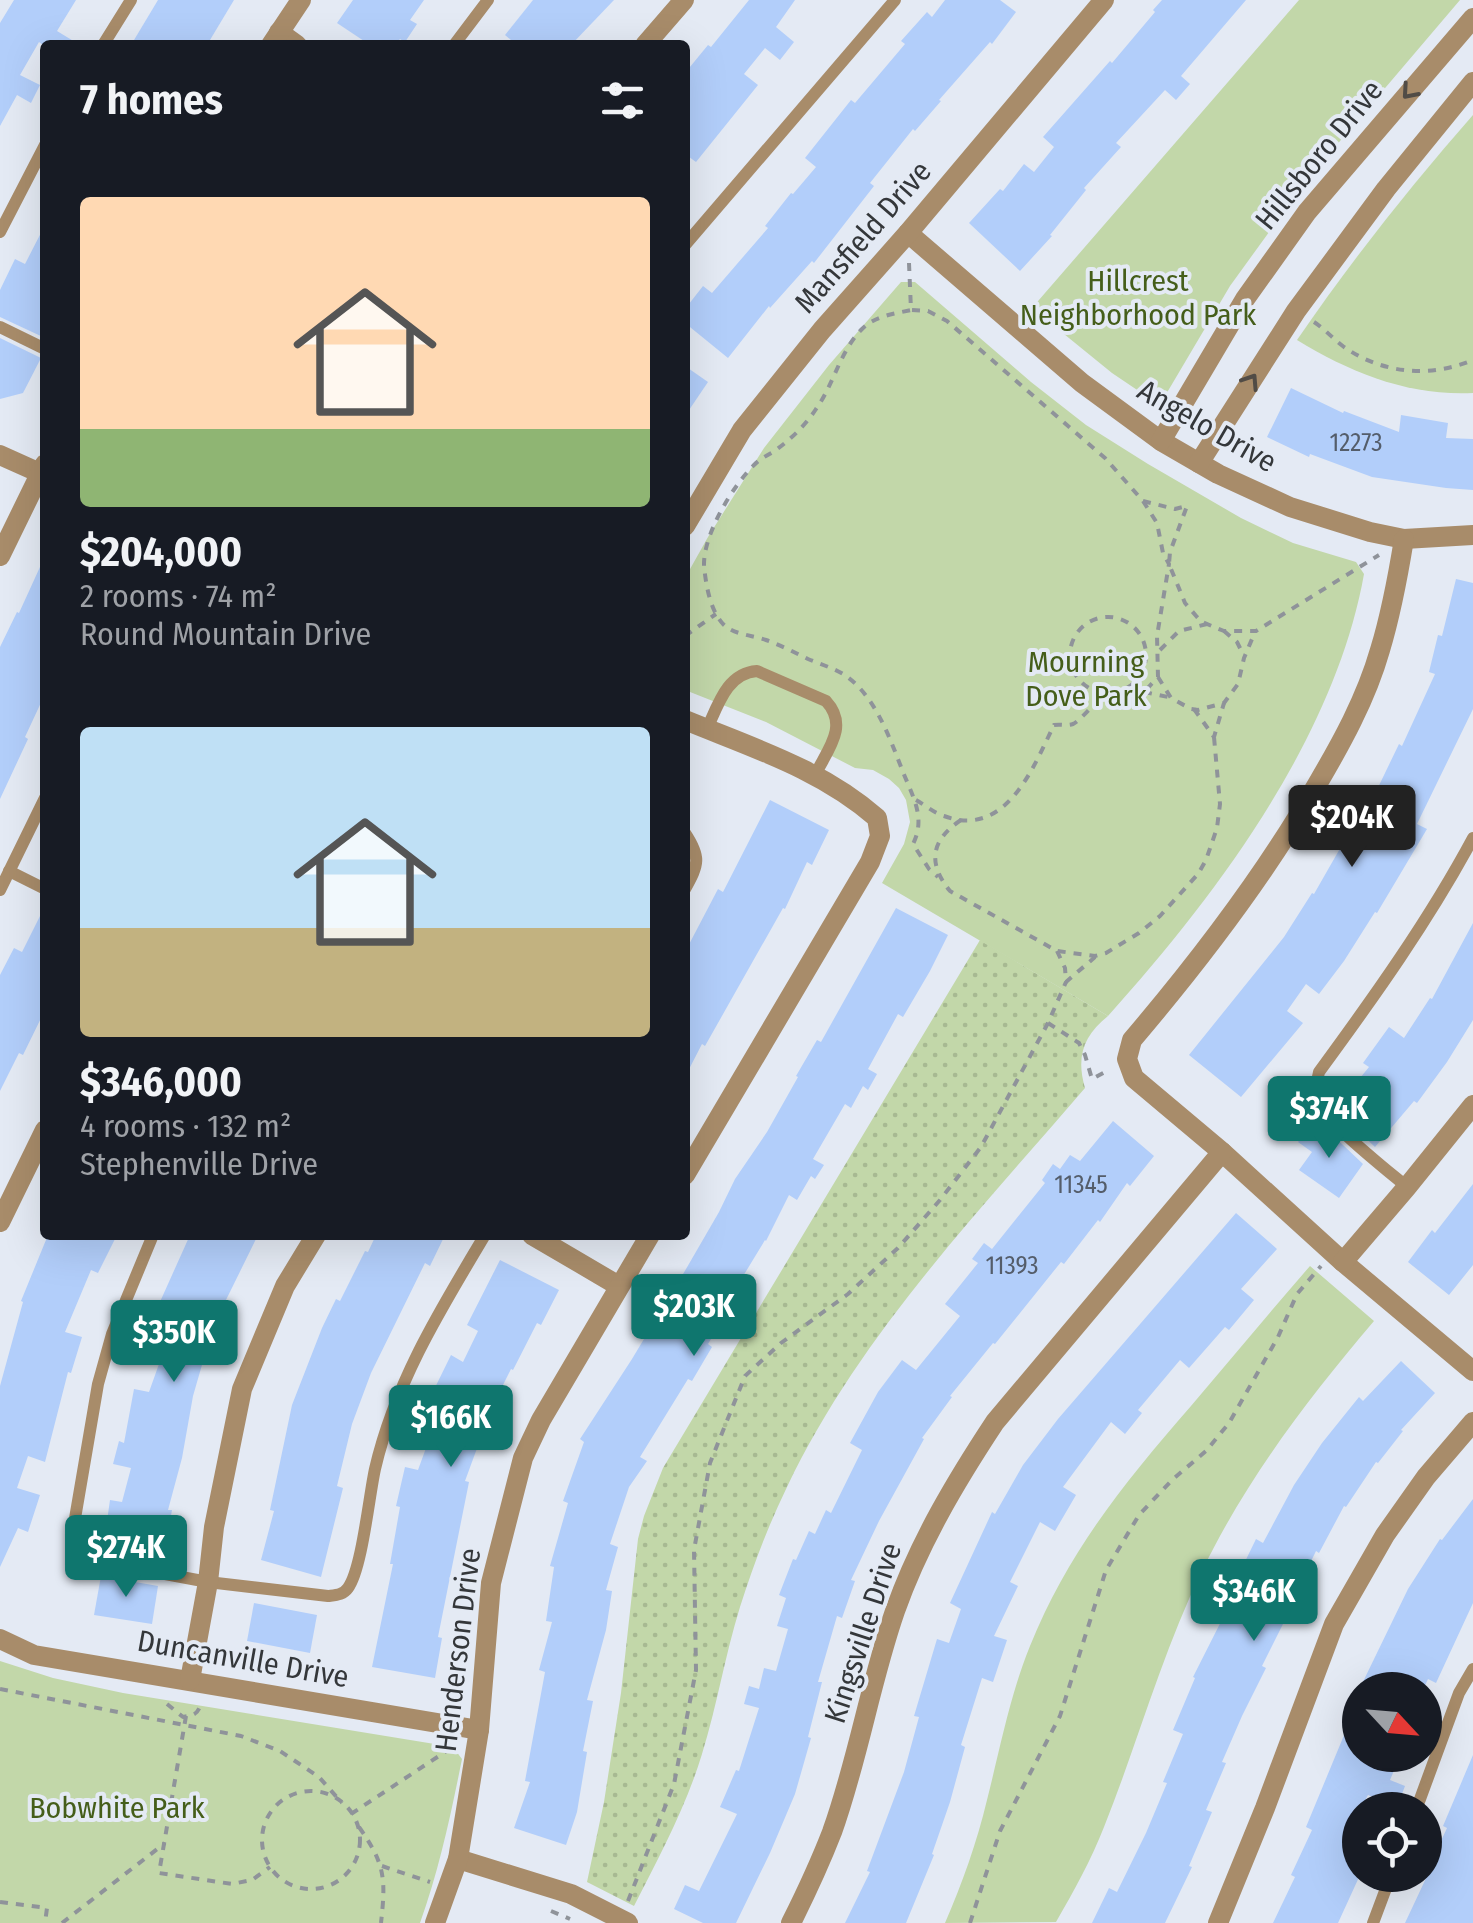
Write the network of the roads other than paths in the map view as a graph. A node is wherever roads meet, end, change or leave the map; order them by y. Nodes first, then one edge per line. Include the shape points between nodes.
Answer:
1 (131, 0) edge
2 (302, 0) edge
3 (488, 0) edge
4 (684, 0) edge
5 (895, 0) edge
6 (1104, 0) edge
7 (1473, 18) edge
8 (275, 39) edge
9 (107, 40) edge
10 (458, 40) edge
11 (649, 40) edge
12 (1473, 82) edge
13 (40, 155) edge
14 (0, 232) edge
15 (908, 233) junction
16 (690, 239) edge
17 (0, 326) edge
18 (40, 346) edge
19 (1161, 441) junction
20 (0, 454) edge
21 (1199, 463) junction
22 (40, 467) edge
23 (40, 474) edge
24 (690, 518) edge
25 (1473, 535) edge
26 (1404, 538) junction
27 (0, 556) edge
28 (690, 722) edge
29 (707, 729) junction
30 (814, 775) junction
31 (40, 808) edge
32 (1473, 838) edge
33 (690, 843) edge
34 (9, 871) junction
35 (690, 879) edge
36 (40, 886) edge
37 (0, 890) edge
38 (1473, 1105) edge
39 (40, 1138) edge
40 (1222, 1152) junction
41 (690, 1167) edge
42 (1407, 1188) junction
43 (0, 1222) edge
44 (151, 1240) edge
45 (313, 1240) edge
46 (482, 1240) edge
47 (541, 1240) edge
48 (647, 1240) edge
49 (1334, 1260) junction
50 (619, 1286) junction
51 (1473, 1370) edge
52 (1473, 1422) edge
53 (208, 1582) junction
54 (0, 1640) edge
55 (1473, 1669) edge
56 (190, 1680) junction
57 (479, 1730) junction
58 (1423, 1792) edge
59 (458, 1859) junction
60 (1385, 1892) edge
61 (623, 1920) edge
62 (435, 1923) edge
63 (791, 1923) edge
64 (1218, 1923) edge
65 (1373, 1923) edge

1 - 9 lane
2 - 8 street
3 - 10 lane
4 - 11 street
5 - 16 lane
6 - 15 street, Mansfield Drive
7 -> 19 street, Hillsboro Drive via 1307,212
21 -> 12 street via 1296,311
13 - 14 lane
15 - 19 street, Angelo Drive via 1082,383
15 - 24 street, Mansfield Drive via 742,430
17 - 18 lane
19 - 21 street, Angelo Drive
20 - 22 street
21 - 26 street, Angelo Drive via 1290,507
23 - 27 street
25 - 26 street, Angelo Drive
26 - 40 street via 1381,649 1350,726 1258,882 1132,1040 1127,1059 1134,1078
28 - 29 street
29 - 30 street
29 - 30 lane via 725,690 738,676 757,671 833,709 836,732
30 - 41 street via 877,818 880,836
31 - 34 lane
32 - 42 lane via 1316,1082 1325,1114
33 - 35 lane via 697,857
34 - 36 lane
34 - 37 lane
38 - 42 street
39 - 43 street
40 - 49 street
40 - 63 street, Kingsville Drive via 996,1422 932,1526 895,1611 832,1830
42 - 49 street
44 - 53 lane via 98,1384 72,1536 82,1554 101,1562
45 - 53 street via 285,1286 242,1388
46 - 53 lane via 412,1359 392,1411 348,1590 316,1596
47 - 50 street
48 - 50 street, Henderson Drive
49 - 51 street
50 - 57 street, Henderson Drive via 523,1458 491,1582
52 - 64 street via 1385,1535 1334,1624
53 - 56 street
54 - 56 street, Duncanville Drive via 34,1655
55 - 58 lane
56 - 57 street, Duncanville Drive
57 - 59 street, Henderson Drive
59 - 61 street via 571,1894
59 - 62 street, Henderson Drive
60 - 65 lane

